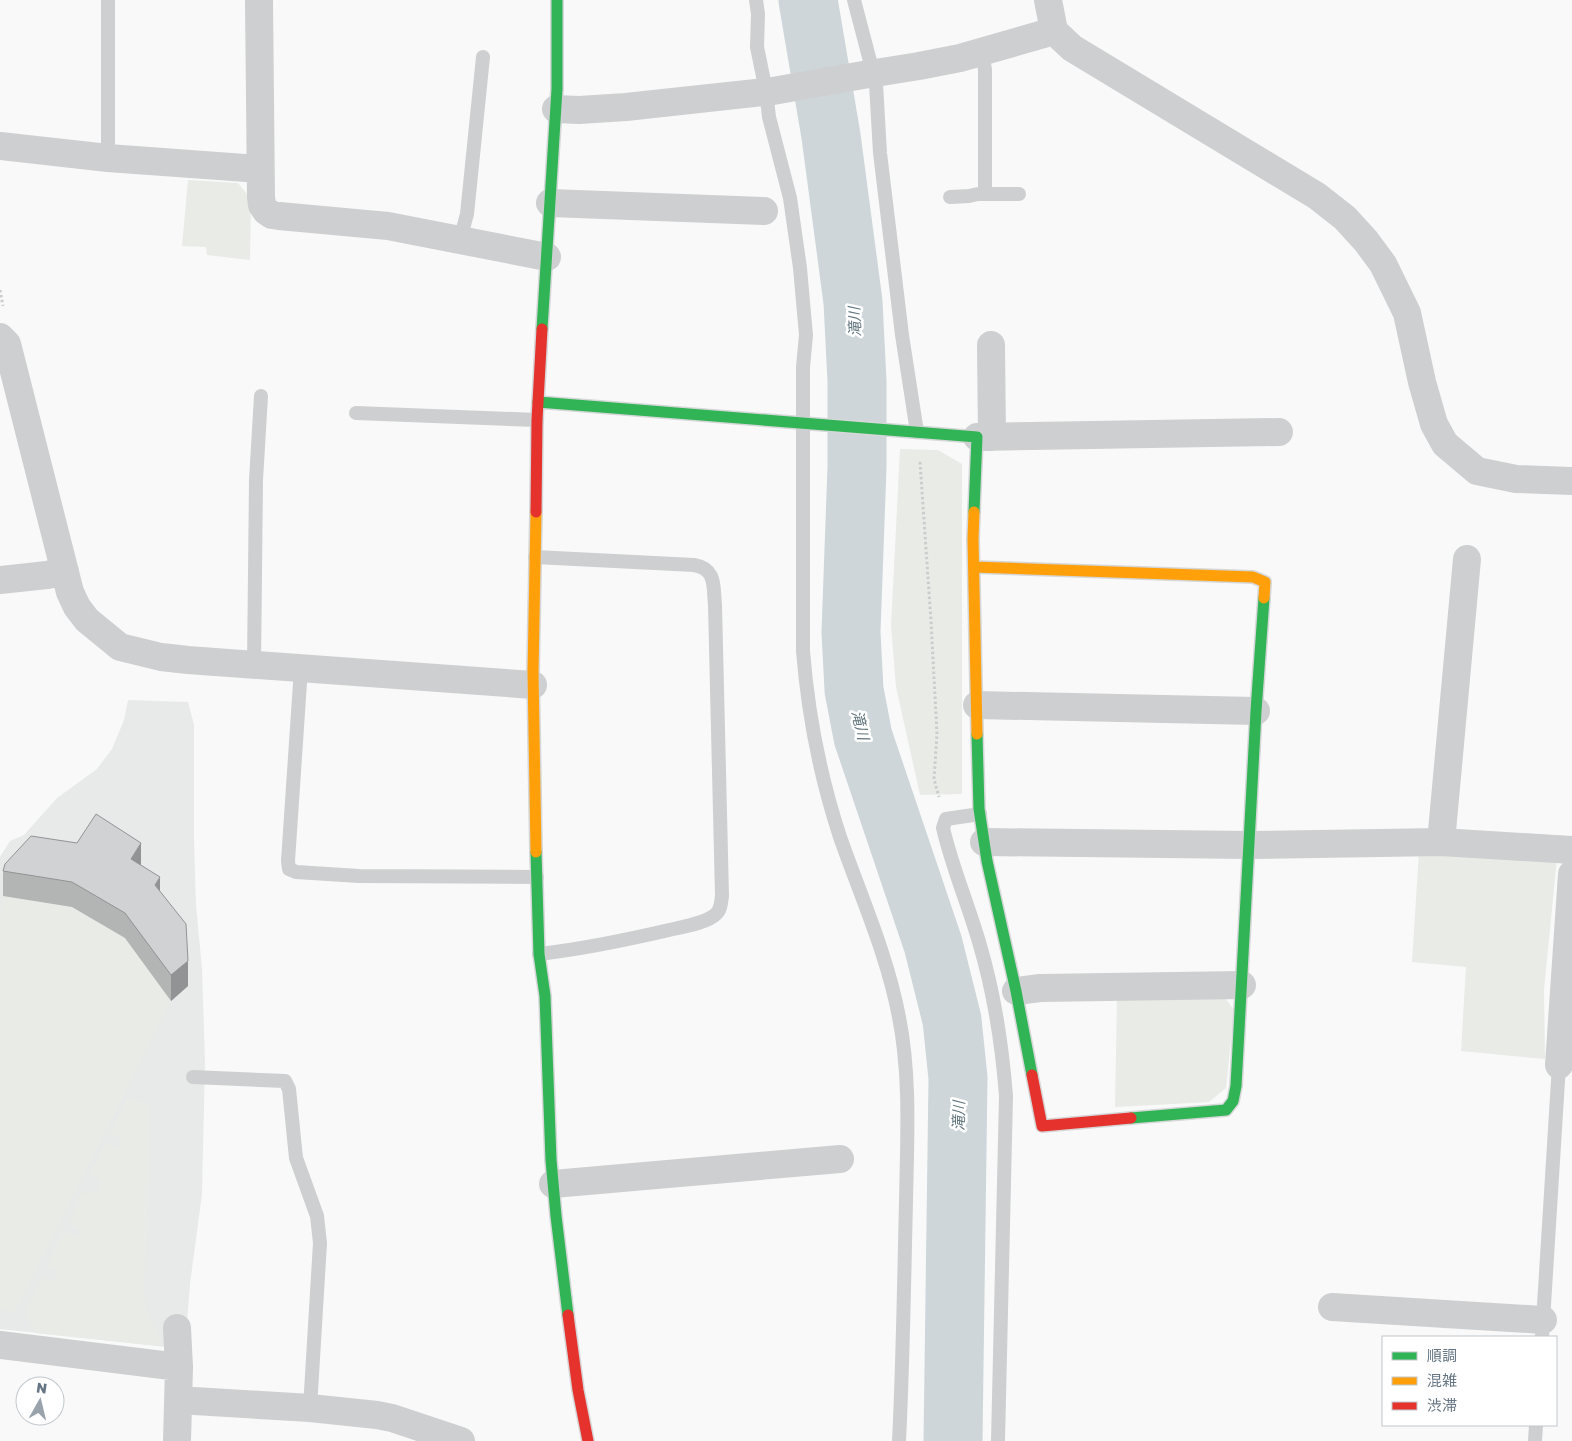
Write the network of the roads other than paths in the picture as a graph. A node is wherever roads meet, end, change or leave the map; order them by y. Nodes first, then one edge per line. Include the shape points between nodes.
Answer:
1 (108, 0) edge
2 (260, 0) edge
3 (557, 0) edge
4 (756, 0) edge
5 (854, 0) edge
6 (1048, 0) edge
7 (1054, 31) junction
8 (982, 52) junction
9 (483, 57) dead end
10 (868, 74) junction
11 (770, 91) junction
12 (556, 109) junction
13 (0, 146) edge
14 (108, 158) junction
15 (260, 169) junction
16 (985, 194) junction
17 (1019, 194) dead end
18 (950, 197) dead end
19 (550, 203) junction
20 (764, 211) dead end
21 (460, 240) junction
22 (547, 257) junction
23 (0, 337) edge
24 (991, 345) dead end
25 (261, 396) dead end
26 (538, 402) junction
27 (356, 413) dead end
28 (537, 420) junction
29 (809, 424) junction
30 (910, 431) junction
31 (1278, 432) dead end
32 (984, 437) junction
33 (1572, 481) edge
34 (535, 557) junction
35 (1467, 559) dead end
36 (974, 567) junction
37 (65, 571) junction
38 (0, 580) edge
39 (254, 665) junction
40 (301, 668) junction
41 (533, 685) junction
42 (977, 705) junction
43 (1256, 711) junction
44 (980, 814) junction
45 (984, 842) junction
46 (1441, 842) junction
47 (1249, 846) junction
48 (1572, 850) edge
49 (1572, 874) edge
50 (537, 877) junction
51 (540, 954) junction
52 (1242, 985) junction
53 (1016, 991) junction
54 (1559, 1065) joint
55 (193, 1077) dead end
56 (840, 1159) dead end
57 (553, 1184) junction
58 (1332, 1307) dead end
59 (177, 1328) dead end
60 (1542, 1329) edge
61 (0, 1346) edge
62 (179, 1367) junction
63 (178, 1400) junction
64 (310, 1408) junction
65 (1536, 1426) edge
66 (177, 1441) edge
67 (462, 1441) edge
68 (588, 1441) edge
69 (899, 1441) edge
70 (998, 1441) edge
71 (1536, 1441) edge

1 - 14 lane
2 - 15 street
3 - 12 street
4 - 11 lane via 757,47
5 - 10 lane
6 - 7 street
7 - 8 street
7 - 33 street via 1072,48 1317,196 1345,218 1383,264 1406,313 1434,424 1445,444 1477,471 1516,479
8 - 10 street
8 - 16 lane via 985,70
9 - 21 lane via 467,214
10 - 11 street
10 - 30 lane via 876,84 880,153
11 - 12 street via 626,107
11 - 29 lane via 769,117 790,198 800,268 806,334 803,367
12 - 19 street
13 - 14 street
14 - 15 street
15 - 21 street via 262,205 272,215 372,224
16 - 17 lane
16 - 18 lane
19 - 20 street
19 - 22 street
21 - 22 street
22 - 26 street
23 - 37 street via 7,344
24 - 32 street
25 - 39 lane via 256,480
26 - 28 street
26 - 29 street
27 - 28 lane
28 - 34 street
29 - 30 street
29 - 69 lane via 803,651 814,738 840,836 889,973 905,1048 908,1112
30 - 32 street
31 - 32 street
32 - 36 street via 973,539
34 - 41 street
34 - 51 lane via 701,566 709,571 715,605 722,896 721,907 716,914 698,923
35 - 46 street
36 - 42 street
36 - 43 street via 1253,577 1266,582
37 - 38 street
37 - 39 street via 77,607 87,620 120,647 161,657
39 - 40 street
40 - 41 street
40 - 50 lane via 289,869 359,876
41 - 50 street
42 - 43 street
42 - 44 street
43 - 47 street
44 - 45 street
44 - 70 lane via 946,819 943,828 991,988 1004,1066
45 - 47 street
45 - 53 street
46 - 47 street
46 - 48 street
47 - 52 street
49 - 54 street
50 - 51 street
51 - 57 street via 545,996
52 - 53 street
52 - 53 street via 1236,1086 1226,1110 1042,1126
54 - 60 lane
55 - 64 lane via 285,1081 290,1089 296,1158 317,1216 320,1243
56 - 57 street
57 - 68 street via 578,1390
58 - 60 street
59 - 62 street
61 - 62 street
62 - 63 street
63 - 64 street
63 - 66 street
64 - 67 street via 392,1418
65 - 71 lane

